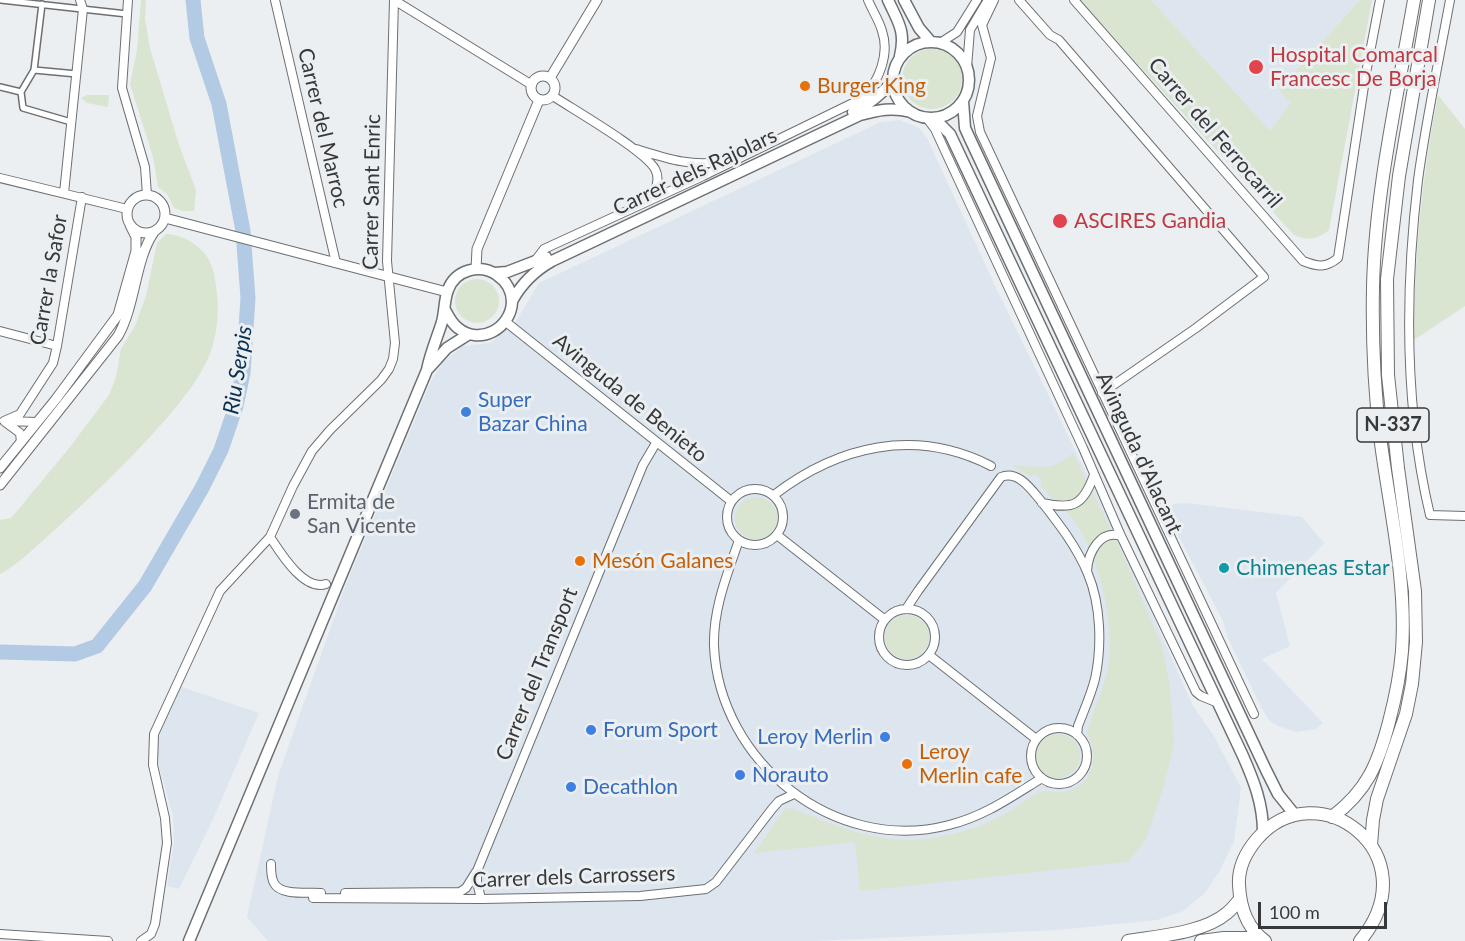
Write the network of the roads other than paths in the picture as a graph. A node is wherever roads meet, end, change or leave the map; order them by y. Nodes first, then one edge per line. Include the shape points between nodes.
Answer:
1 (1, 0) edge
2 (80, 0) edge
3 (128, 0) edge
4 (275, 0) edge
5 (394, 0) edge
6 (597, 0) edge
7 (868, 0) edge
8 (904, 0) edge
9 (977, 0) edge
10 (988, 0) edge
11 (994, 0) edge
12 (1019, 0) edge
13 (1074, 0) edge
14 (1380, 0) edge
15 (1409, 0) edge
16 (1414, 0) edge
17 (1429, 0) edge
18 (1450, 0) edge
19 (887, 1) edge
20 (42, 4) junction
21 (83, 9) junction
22 (127, 14) junction
23 (936, 43) junction
24 (899, 59) junction
25 (1403, 66) junction
26 (967, 67) junction
27 (34, 70) junction
28 (76, 74) junction
29 (550, 78) junction
30 (893, 82) junction
31 (532, 85) junction
32 (0, 87) edge
33 (21, 92) junction
34 (553, 96) junction
35 (539, 100) junction
36 (963, 101) junction
37 (911, 112) junction
38 (930, 118) junction
39 (71, 122) junction
40 (632, 148) junction
41 (742, 156) junction
42 (0, 178) edge
43 (64, 193) junction
44 (147, 195) junction
45 (82, 198) junction
46 (648, 200) junction
47 (127, 209) junction
48 (165, 218) junction
49 (130, 225) junction
50 (154, 232) junction
51 (336, 263) junction
52 (533, 263) junction
53 (476, 269) junction
54 (495, 273) junction
55 (389, 275) junction
56 (447, 292) junction
57 (512, 301) junction
58 (445, 310) junction
59 (506, 322) junction
60 (0, 331) edge
61 (469, 334) junction
62 (57, 346) junction
63 (427, 370) junction
64 (1102, 393) junction
65 (2, 420) edge
66 (37, 422) junction
67 (21, 442) junction
68 (656, 443) junction
69 (991, 466) dead end
70 (0, 468) edge
71 (1094, 475) junction
72 (0, 485) edge
73 (774, 495) junction
74 (731, 501) junction
75 (1042, 503) junction
76 (1465, 516) edge
77 (777, 535) junction
78 (1121, 536) junction
79 (270, 537) junction
80 (739, 540) junction
81 (1087, 573) junction
82 (326, 584) dead end
83 (906, 609) junction
84 (885, 620) junction
85 (929, 655) junction
86 (1218, 703) junction
87 (1254, 714) dead end
88 (1077, 735) junction
89 (1036, 739) junction
90 (1041, 778) junction
91 (794, 794) junction
92 (1295, 815) junction
93 (1332, 817) junction
94 (1263, 832) junction
95 (1371, 845) junction
96 (271, 864) dead end
97 (477, 871) junction
98 (313, 898) dead end
99 (481, 899) junction
100 (1240, 899) junction
101 (0, 934) edge
102 (1263, 940) edge
103 (108, 941) edge
104 (141, 941) edge
105 (189, 941) edge
106 (1128, 941) edge
107 (1201, 941) edge
108 (1360, 941) edge

1 - 20 street
2 - 21 street
3 - 22 street
4 - 51 street, Carrer del Marroc
5 - 31 street
5 - 55 street, Carrer Sant Enric
6 - 29 street
7 - 41 street via 881,27 885,47 870,90 855,103
8 - 23 main road via 919,28
9 - 23 street via 957,32
10 - 26 street via 970,30
11 - 64 street, Avinguda d'Alacant via 982,25 991,58 977,116 980,132
12 - 64 street via 1059,40 1264,277
13 - 14 street, Carrer del Ferrocarril via 1303,261 1322,267 1338,258
15 - 25 highway
16 - 25 highway, N-337
17 - 95 highway, N-337 via 1399,176 1387,279 1388,375 1413,570 1416,642 1406,714 1377,800
18 - 76 street via 1419,178 1411,252 1410,368 1420,472 1430,515
19 - 24 main road via 904,42
20 - 21 street
20 - 27 street
21 - 22 street
21 - 28 street
22 - 44 street via 122,88 145,167
23 - 24 main road via 913,46
23 - 26 main road via 957,52
24 - 30 main road
25 - 93 highway, N-337 via 1374,260 1372,332 1376,405 1401,584 1402,651 1393,707 1377,759 1352,802
26 - 36 main road via 969,84
27 - 28 street
27 - 33 street
28 - 39 street
29 - 31 street via 538,78
29 - 34 street via 555,87
30 - 37 main road via 896,94
30 - 52 main road, Carrer dels Rajolars via 864,107
31 - 35 street via 533,95
32 - 33 street
33 - 39 street via 22,108
34 - 35 street
34 - 40 street
35 - 53 street via 477,249
36 - 38 main road via 945,115
36 - 92 main road, Avinguda d'Alacant via 970,140 1269,777
37 - 38 main road
37 - 57 main road, Carrer dels Rajolars via 898,108 860,115 537,269
38 - 71 street
38 - 86 main road, Avinguda d'Alacant via 950,134
39 - 43 street
40 - 41 street via 701,164
40 - 46 street via 656,170 657,187
41 - 46 street
42 - 43 street
43 - 45 street
44 - 47 street via 133,201
44 - 48 street via 161,202
45 - 47 street
45 - 62 street, Carrer la Safor
46 - 52 street via 544,249
47 - 49 street
48 - 50 street
48 - 51 street
49 - 50 street via 143,234
49 - 66 street via 136,237 136,252 118,315
50 - 72 street via 118,336
51 - 55 street
52 - 54 main road, Carrer dels Rajolars
53 - 54 main road
53 - 56 main road via 459,275
54 - 57 main road via 507,285
55 - 56 street
55 - 79 street, Carrer Sant Enric via 392,364 312,451
56 - 58 main road
57 - 59 main road
58 - 61 main road via 457,328
58 - 63 main road
59 - 61 main road via 485,335
59 - 68 street, Avinguda de Benieto
60 - 62 street
61 - 63 main road via 447,348
62 - 65 street, Carrer la Safor via 53,363 20,414
63 - 105 main road
64 - 87 street, Avinguda d'Alacant
65 - 66 street
65 - 67 street via 20,434
66 - 67 street
67 - 70 street
68 - 74 street, Avinguda de Benieto
68 - 97 street, Carrer del Transport via 643,465
69 - 73 street via 940,448 878,447 827,462
71 - 75 street via 1088,492 1077,502 1058,506
71 - 78 street
73 - 74 street via 765,490 746,490
73 - 77 street via 783,510 782,528
74 - 80 street via 727,522
75 - 81 street via 1074,546
75 - 83 street via 1014,476 1001,477
77 - 80 street via 755,546
77 - 84 street
78 - 81 street via 1111,534 1099,541
78 - 86 street via 1196,692
79 - 82 street via 287,562 306,580 315,585
79 - 104 street via 227,581 216,598 154,734 153,765 165,818 166,843 155,924
80 - 91 street via 717,608 714,647 719,676 739,733 767,769
81 - 88 street via 1096,607 1099,645 1095,677
83 - 84 street
83 - 85 street via 919,612 930,621 935,639
84 - 85 street via 879,640 891,660 915,664
85 - 89 street
86 - 94 main road, Avinguda d'Alacant via 1258,794
88 - 89 street via 1058,728
88 - 90 street via 1086,753 1078,775 1062,783
89 - 90 street via 1031,755
90 - 91 street via 990,811 950,825 921,829 857,824
91 - 99 street, Carrer dels Carrossers via 779,801 716,882 706,888 640,897
92 - 93 highway
92 - 94 highway
93 - 95 highway via 1361,833
94 - 100 highway via 1243,862
95 - 108 highway via 1381,867 1384,890 1379,913
96 - 97 street, Carrer dels Carrossers via 274,885 279,889 312,892 460,892
97 - 99 street
98 - 99 street, Carrer dels Carrossers
100 - 102 highway via 1251,926
100 - 106 highway via 1209,924
101 - 103 street
102 - 107 highway

